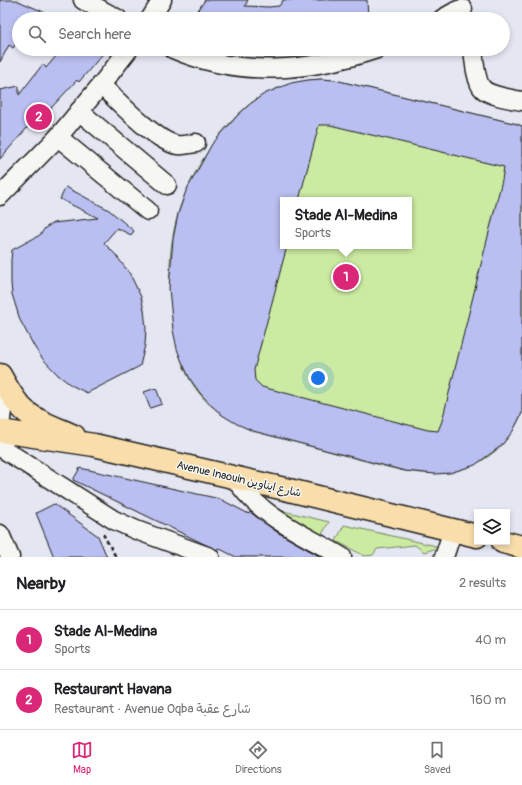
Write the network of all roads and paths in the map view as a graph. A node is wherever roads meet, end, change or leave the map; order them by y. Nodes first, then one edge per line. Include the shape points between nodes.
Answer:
1 (83, 0) edge
2 (162, 0) edge
3 (464, 9) edge
4 (105, 12) edge
5 (154, 12) edge
6 (454, 12) edge
7 (124, 56) edge
8 (192, 56) edge
9 (354, 56) edge
10 (474, 56) edge
11 (101, 85) junction
12 (522, 101) edge
13 (79, 111) junction
14 (58, 137) junction
15 (196, 143) dead end
16 (168, 185) dead end
17 (0, 196) edge
18 (148, 211) dead end
19 (0, 375) edge
20 (0, 388) edge
21 (0, 426) edge
22 (0, 431) edge
23 (94, 445) junction
24 (0, 447) edge
25 (236, 478) junction
26 (454, 530) junction
27 (0, 534) edge
28 (474, 535) edge
29 (510, 544) edge
30 (522, 547) edge
31 (10, 557) edge
32 (210, 557) edge
33 (342, 557) edge
34 (444, 557) edge

1 - 4 street
2 - 5 street
3 - 6 street
7 - 11 street
8 - 9 street via 234,67 273,69 313,66
10 - 12 street via 478,82 482,89
11 - 13 street
11 - 15 street via 168,142 176,145
13 - 14 street
13 - 16 street
14 - 17 street
14 - 18 street
19 - 23 main road via 21,408 32,416
20 - 21 street
22 - 23 main road, Avenue Inaouin شارع ايناوين
23 - 25 main road, Avenue Inaouin شارع ايناوين
24 - 32 street via 118,522
25 - 26 main road, Avenue Inaouin شارع ايناوين
25 - 33 street via 248,496 268,514
26 - 28 main road, Avenue Inaouin شارع ايناوين
26 - 34 street
27 - 31 street
29 - 30 main road

